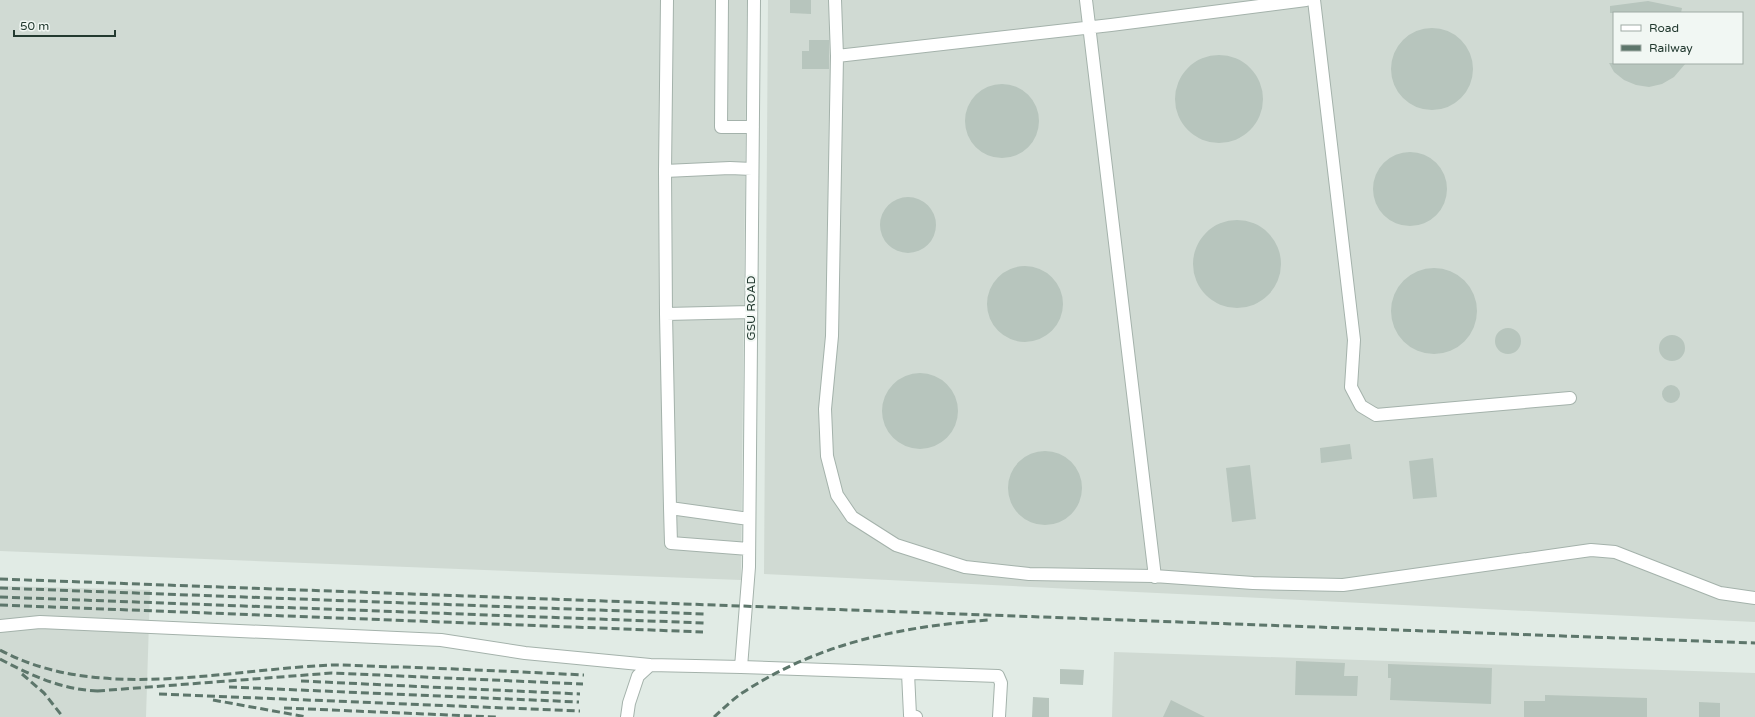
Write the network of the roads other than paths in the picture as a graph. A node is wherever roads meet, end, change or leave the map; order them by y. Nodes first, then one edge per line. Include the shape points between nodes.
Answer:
1 (667, 0) edge
2 (722, 0) edge
3 (754, 0) edge
4 (835, 0) edge
5 (1086, 0) edge
6 (1306, 0) edge
7 (1314, 0) edge
8 (1090, 27) junction
9 (837, 56) junction
10 (753, 128) junction
11 (752, 170) junction
12 (665, 171) junction
13 (751, 312) junction
14 (666, 314) junction
15 (1570, 398) dead end
16 (670, 508) junction
17 (749, 519) junction
18 (749, 548) junction
19 (1155, 576) junction
20 (1755, 598) edge
21 (0, 626) edge
22 (650, 665) junction
23 (741, 667) junction
24 (908, 673) junction
25 (627, 717) edge
26 (916, 717) edge
27 (999, 717) edge

1 - 12 street
2 - 10 street via 721,127
3 - 10 street, GSU ROAD
4 - 9 street
5 - 8 street
6 - 8 street
7 - 15 street via 1354,340 1351,387 1361,406 1376,415
8 - 9 street
8 - 19 street
9 - 19 street via 832,336 826,409 827,456 837,495 852,517 896,545 965,567 1030,574
10 - 11 street, GSU ROAD
11 - 12 street via 730,168
11 - 13 street, GSU ROAD
12 - 14 street
13 - 14 street
13 - 17 street, GSU ROAD
14 - 16 street
16 - 17 street
16 - 18 street via 671,543
17 - 18 street, GSU ROAD
18 - 23 street, GSU ROAD
19 - 20 street via 1254,584 1343,585 1591,550 1615,552 1720,593
21 - 22 street via 40,622 441,640 525,653
22 - 23 street
22 - 25 street via 638,676 628,702
23 - 24 street
24 - 26 street via 910,715
24 - 27 street via 998,676 1001,683

